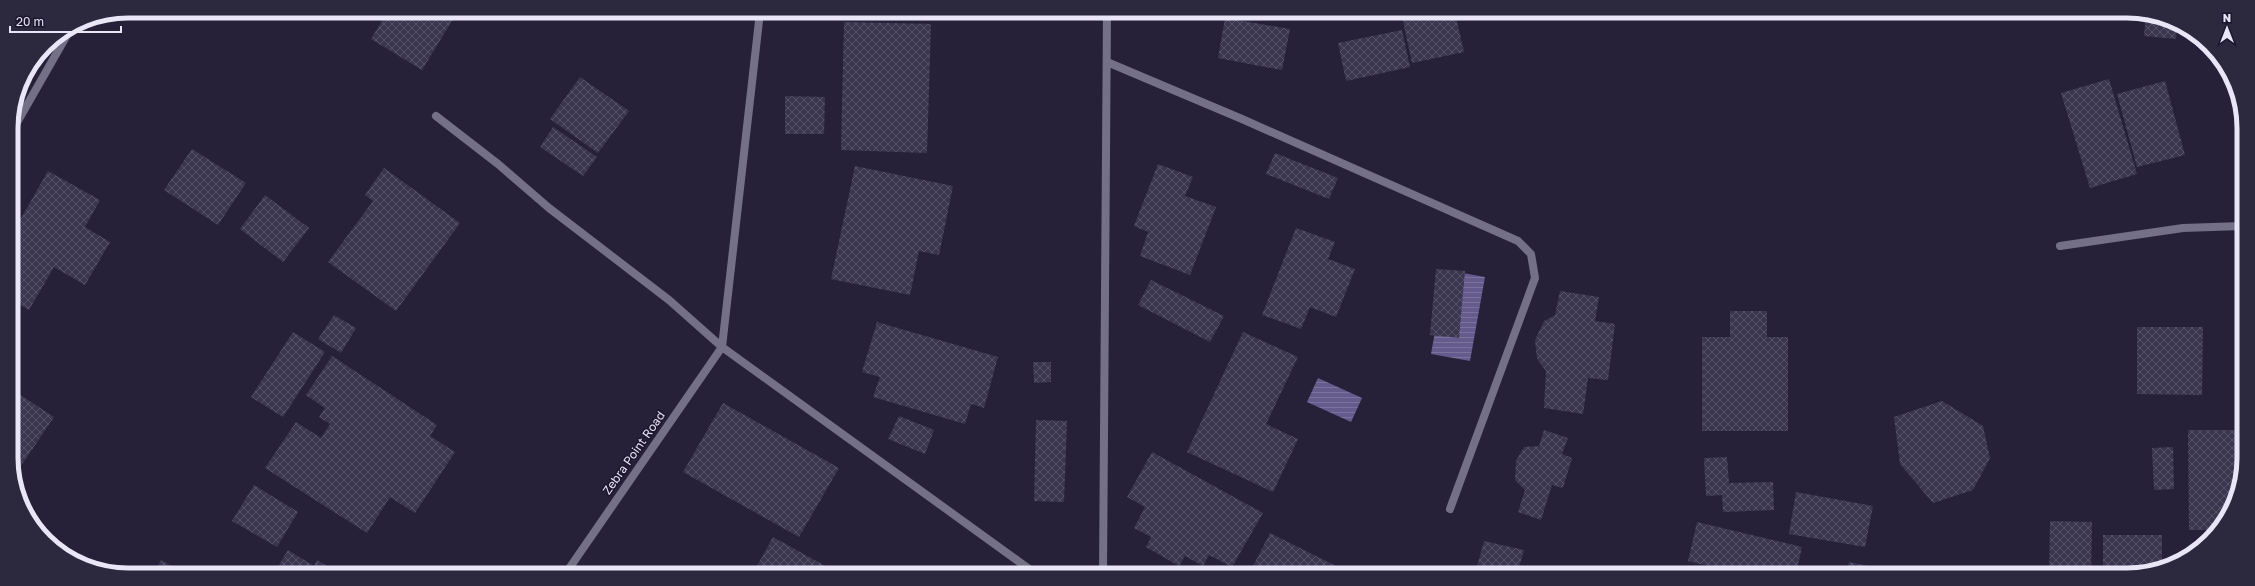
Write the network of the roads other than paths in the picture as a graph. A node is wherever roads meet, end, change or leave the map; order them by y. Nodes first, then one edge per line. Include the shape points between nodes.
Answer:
1 (759, 18) edge
2 (1107, 18) edge
3 (65, 38) edge
4 (1107, 62) junction
5 (436, 116) dead end
6 (18, 121) edge
7 (2237, 226) edge
8 (2060, 246) dead end
9 (722, 347) junction
10 (1450, 509) dead end
11 (569, 568) edge
12 (1028, 568) edge
13 (1103, 568) edge

1 - 9 street
2 - 4 street
3 - 6 street
4 - 10 street via 1518,241 1531,254 1535,278
4 - 13 street
5 - 9 street via 549,208 669,300
7 - 8 street via 2184,228
9 - 11 street, Zebra Point Road
9 - 12 street

